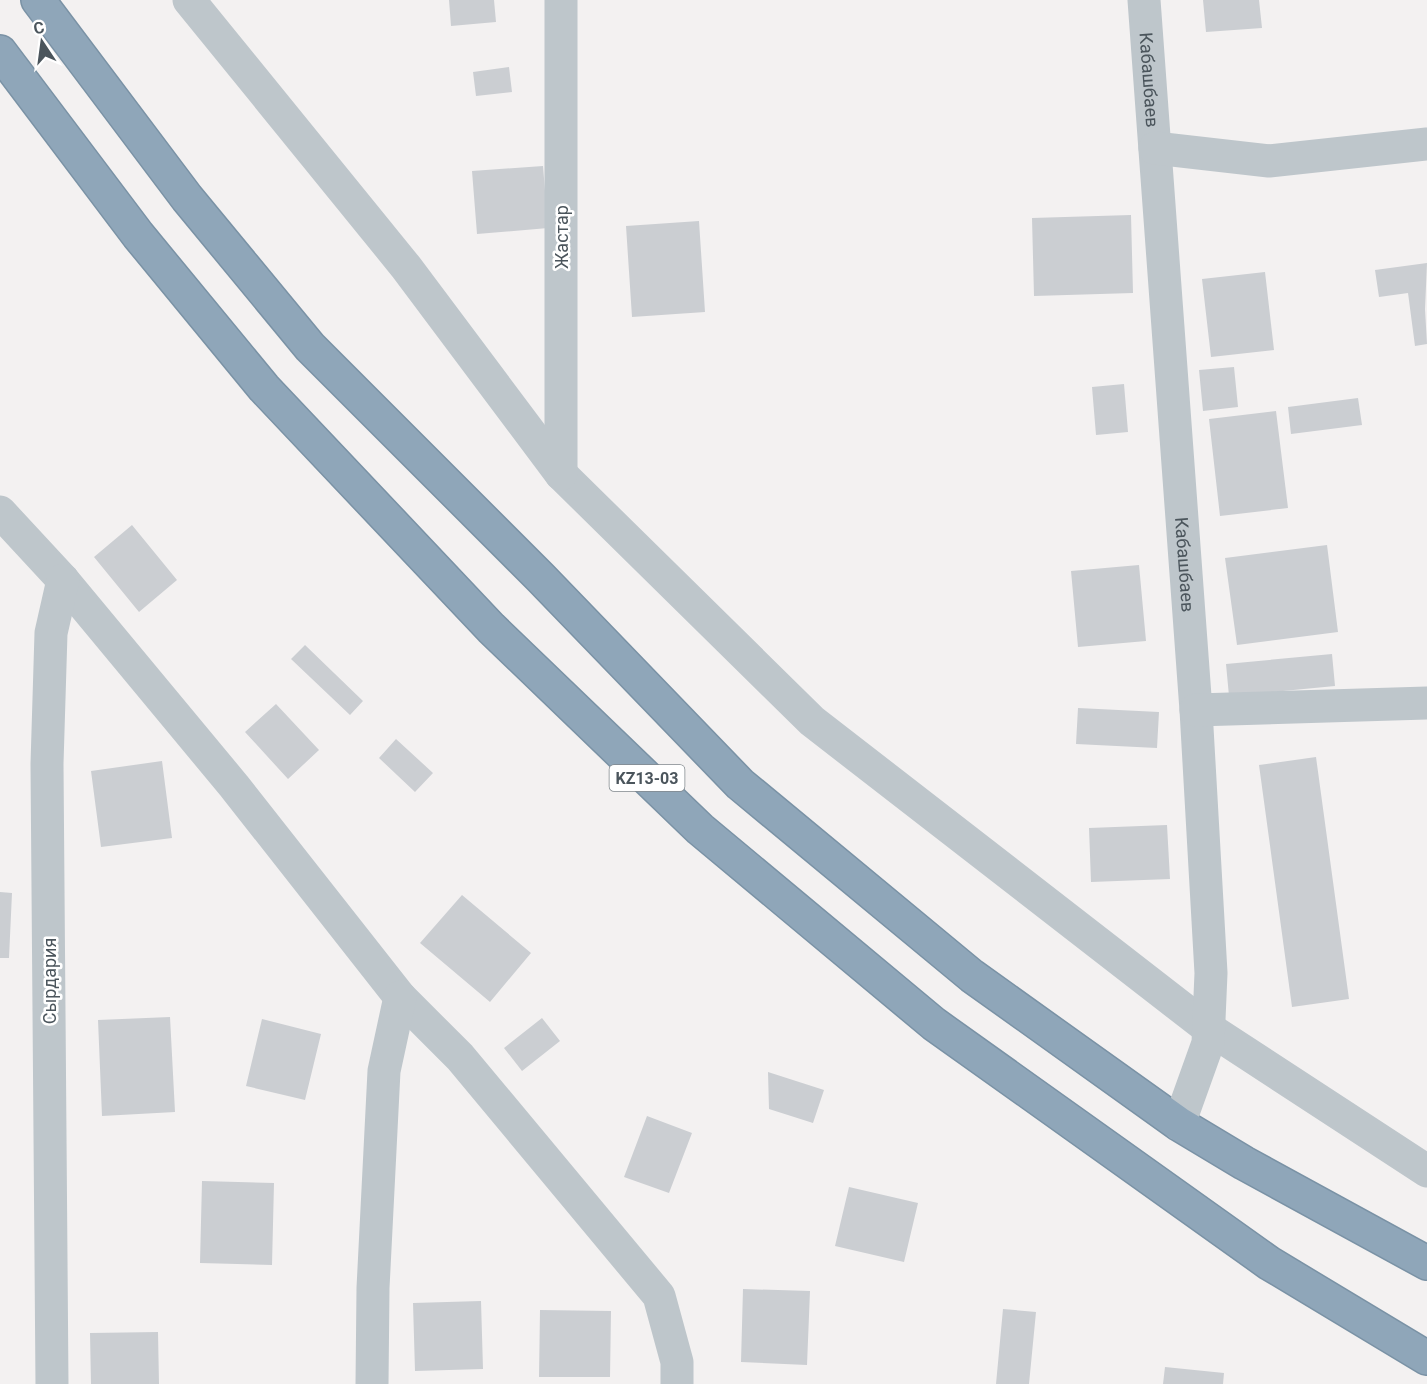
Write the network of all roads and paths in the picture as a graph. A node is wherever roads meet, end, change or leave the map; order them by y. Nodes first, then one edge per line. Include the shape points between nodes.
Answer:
1 (38, 0) edge
2 (189, 0) edge
3 (561, 0) edge
4 (1144, 0) edge
5 (0, 52) edge
6 (1427, 144) edge
7 (1155, 148) junction
8 (561, 474) junction
9 (0, 512) edge
10 (63, 580) junction
11 (1427, 703) edge
12 (1196, 710) junction
13 (400, 997) junction
14 (1208, 1028) junction
15 (1179, 1124) junction
16 (1427, 1171) edge
17 (1427, 1263) edge
18 (1427, 1358) edge
19 (52, 1384) edge
20 (372, 1384) edge
21 (677, 1384) edge

1 - 15 highway, KZ13-03 via 187,198 310,347 740,784 972,976
2 - 8 street via 406,267
3 - 8 street, Жастар
4 - 7 street, Кабашбаев
5 - 18 highway, KZ13-03 via 138,235 264,388 491,628 700,830 934,1024 1269,1263
6 - 7 street via 1269,161
7 - 12 street, Кабашбаев
8 - 14 street via 812,721
9 - 10 street
10 - 13 street via 234,786
10 - 19 street, Сырдария via 51,633 47,764
11 - 12 street
12 - 14 street, Кабашбаев via 1211,973
13 - 20 street via 384,1071
13 - 21 street via 460,1057 659,1296 677,1362
14 - 15 street, Кабашбаев via 1208,1043
14 - 16 street
15 - 17 highway, KZ13-03

